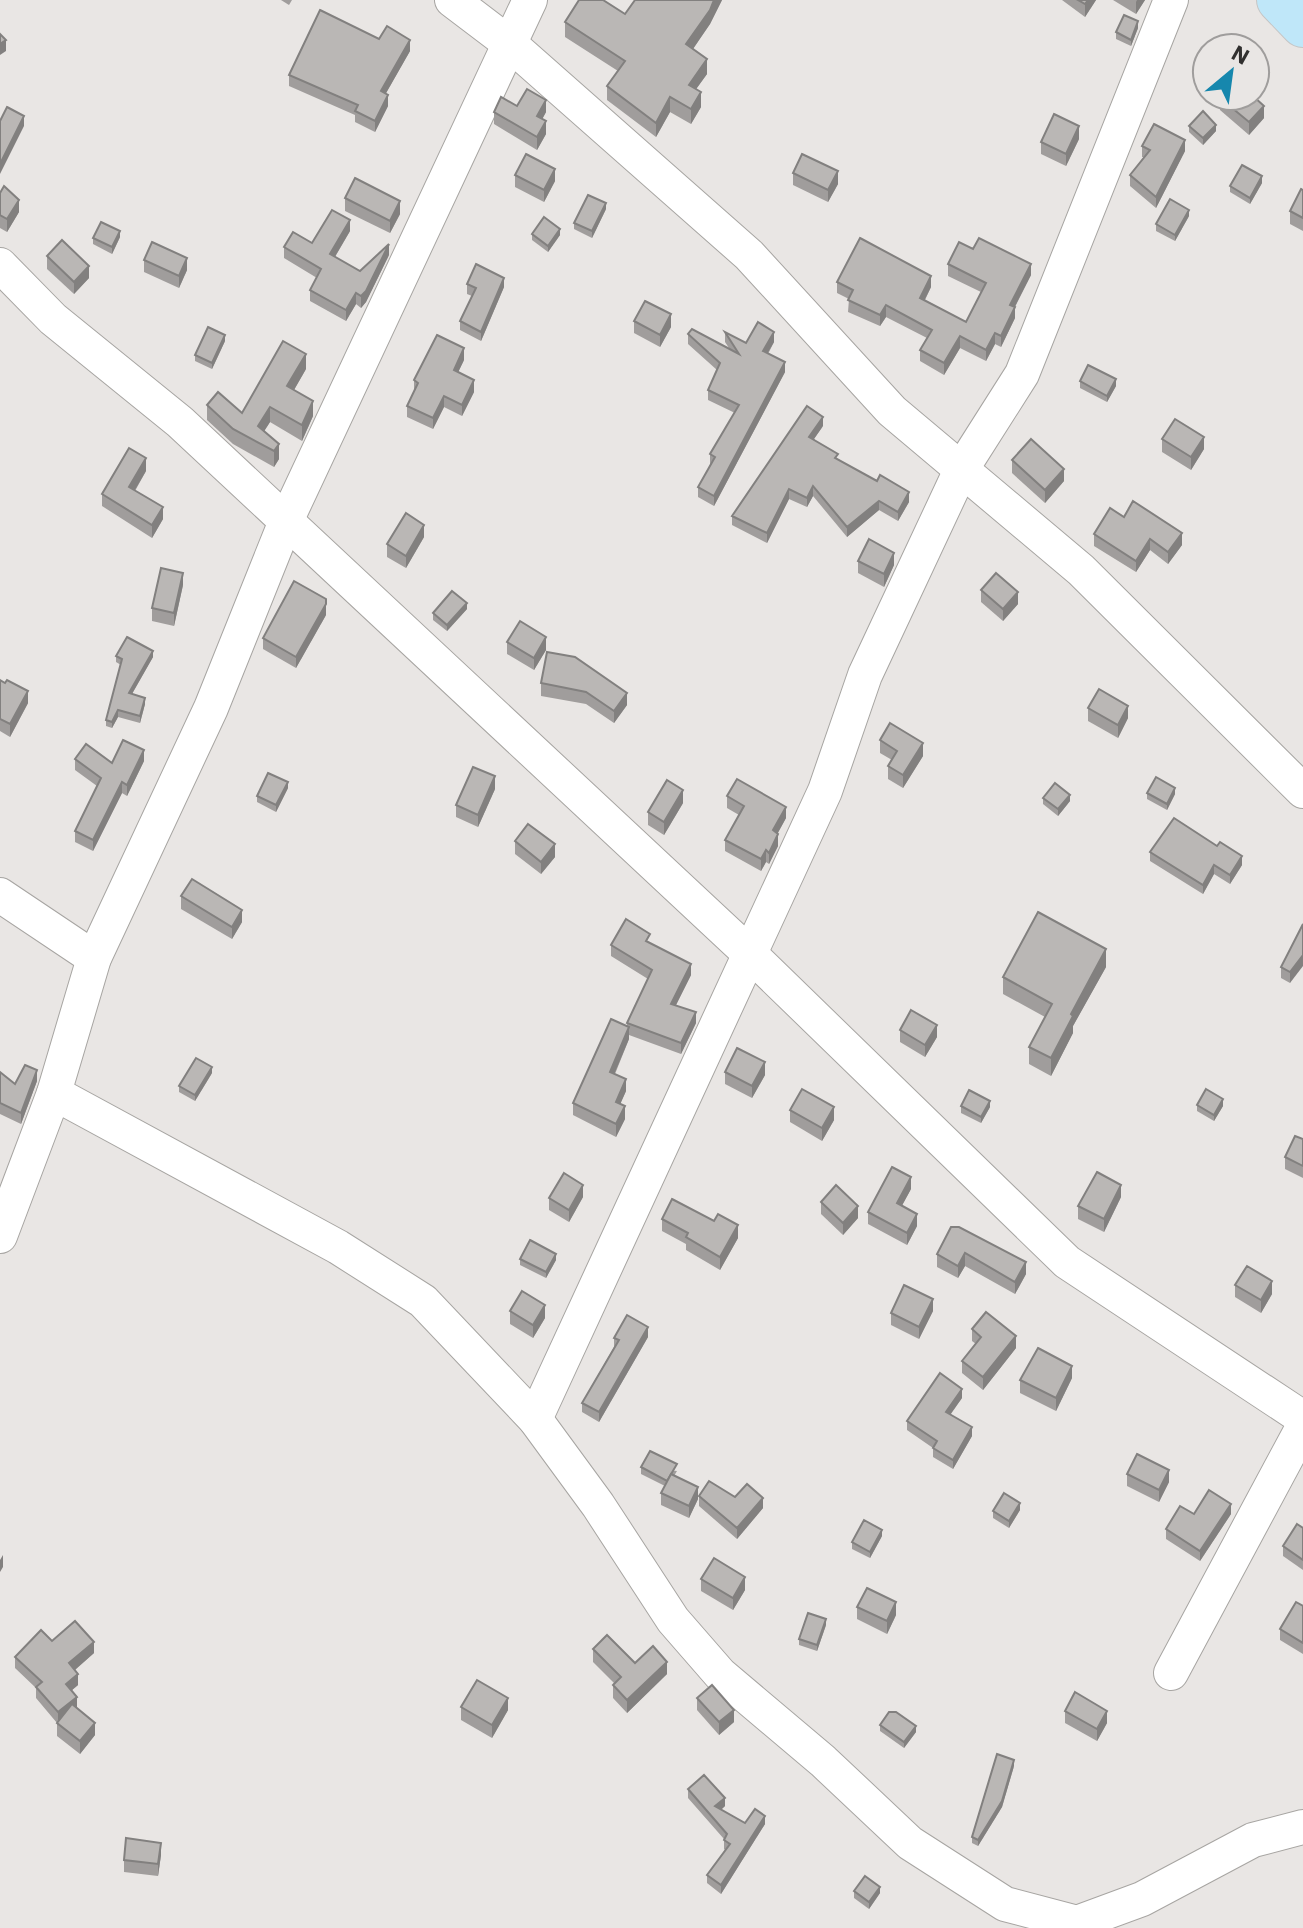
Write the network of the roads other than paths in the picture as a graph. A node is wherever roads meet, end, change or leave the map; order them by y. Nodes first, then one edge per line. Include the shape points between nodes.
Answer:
1 (452, 0) edge
2 (530, 0) edge
3 (1171, 0) edge
4 (1279, 0) edge
5 (1303, 25) edge
6 (510, 44) junction
7 (0, 265) edge
8 (961, 470) junction
9 (286, 521) junction
10 (1303, 791) edge
11 (0, 895) edge
12 (751, 955) junction
13 (94, 958) junction
14 (54, 1093) junction
15 (0, 1236) edge
16 (1303, 1418) edge
17 (535, 1419) junction
18 (1303, 1427) edge
19 (1171, 1673) dead end
20 (1303, 1827) edge

1 - 6 street
2 - 6 street
3 - 8 street via 1022,374
4 - 5 main road
6 - 8 street via 749,255 892,411
6 - 9 street
7 - 9 street via 53,319 180,422
8 - 10 street via 1081,570
8 - 12 street via 865,675 825,791
9 - 12 street
9 - 13 street via 211,708
11 - 13 street
12 - 16 street via 1067,1262
12 - 17 street
13 - 14 street
14 - 15 street
14 - 17 street via 338,1247 423,1301
17 - 20 street via 673,1620 720,1674 910,1843 1005,1904 1077,1923 1142,1899 1253,1840
18 - 19 street

